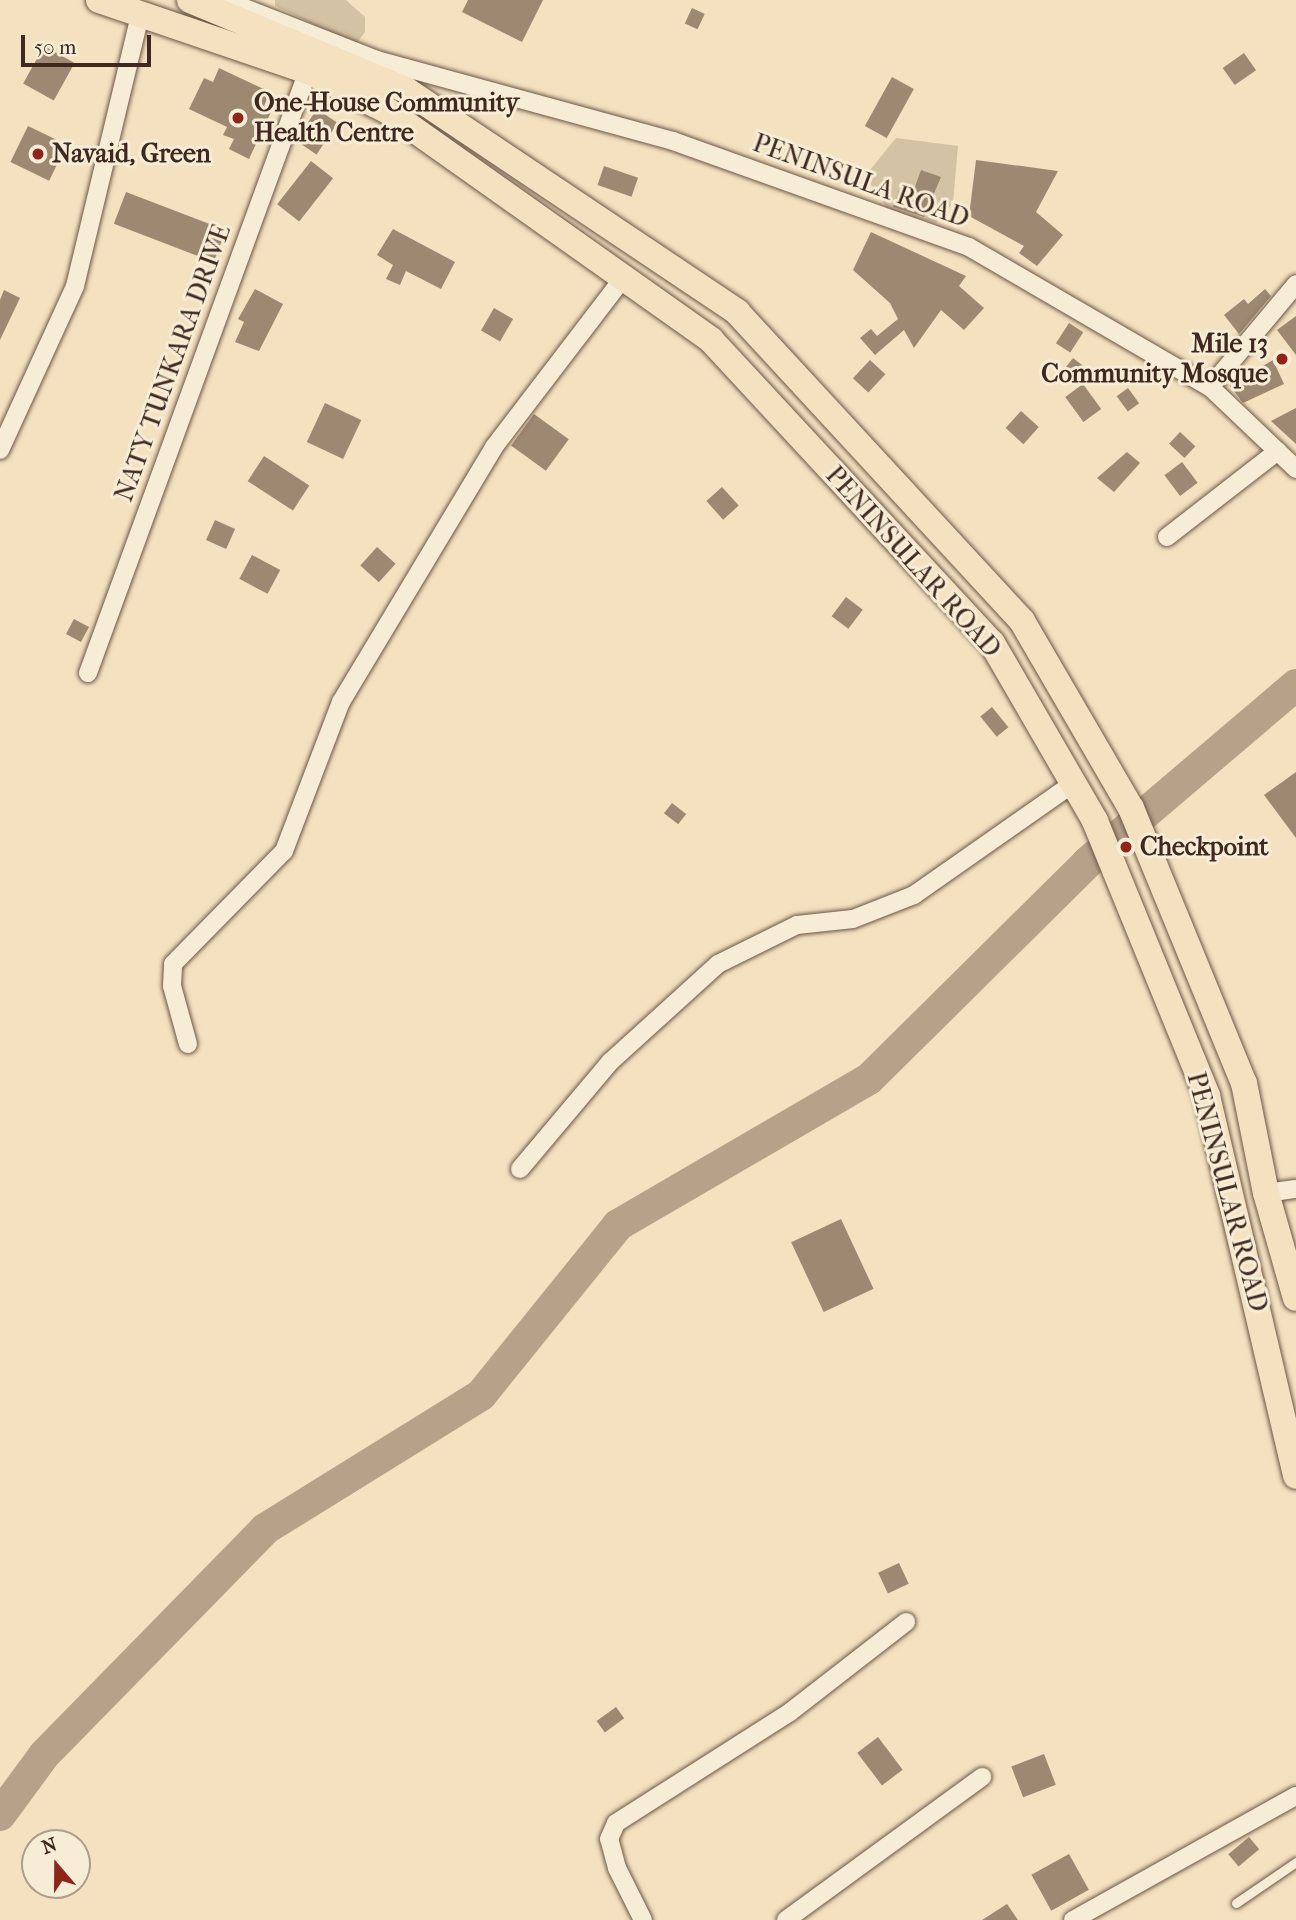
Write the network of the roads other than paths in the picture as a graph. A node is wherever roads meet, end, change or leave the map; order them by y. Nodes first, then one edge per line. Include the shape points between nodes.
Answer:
1 (99, 0) edge
2 (190, 0) edge
3 (224, 0) edge
4 (140, 16) junction
5 (365, 62) junction
6 (308, 71) junction
7 (623, 278) junction
8 (1296, 284) edge
9 (1210, 387) junction
10 (0, 450) edge
11 (1278, 451) junction
12 (1296, 469) edge
13 (1167, 537) dead end
14 (88, 673) dead end
15 (1074, 783) junction
16 (188, 1044) dead end
17 (520, 1169) dead end
18 (1296, 1189) edge
19 (1265, 1193) junction
20 (1296, 1298) edge
21 (1296, 1476) edge
22 (906, 1622) dead end
23 (982, 1777) dead end
24 (1296, 1796) edge
25 (1296, 1862) edge
26 (1236, 1903) dead end
27 (643, 1920) edge
28 (786, 1920) edge
29 (1073, 1920) edge

1 - 4 main road, PENINSULAR ROAD
2 - 5 main road, PENINSULAR ROAD
3 - 5 street, PENINSULA ROAD
4 - 6 main road, PENINSULAR ROAD
4 - 10 street via 75,286
5 - 9 street, PENINSULA ROAD via 673,141 969,247
5 - 19 main road, PENINSULAR ROAD via 737,312 1022,621 1131,808 1154,861 1244,1083
6 - 7 main road, PENINSULAR ROAD via 388,111
6 - 14 street, NATY TUNKARA DRIVE
7 - 15 main road, PENINSULAR ROAD via 711,340 992,643
7 - 16 street via 495,447 341,702 284,851 173,964 172,986
8 - 9 street
9 - 11 street, PENINSULA ROAD
11 - 12 street, PENINSULA ROAD
11 - 13 street
15 - 17 street via 914,895 853,919 797,925 718,964 610,1062
15 - 21 main road, PENINSULAR ROAD via 1118,875 1207,1096
18 - 19 street
19 - 20 main road, PENINSULAR ROAD
22 - 27 street via 790,1712 616,1824 609,1839 617,1868
23 - 28 street
24 - 29 street
25 - 26 lane

